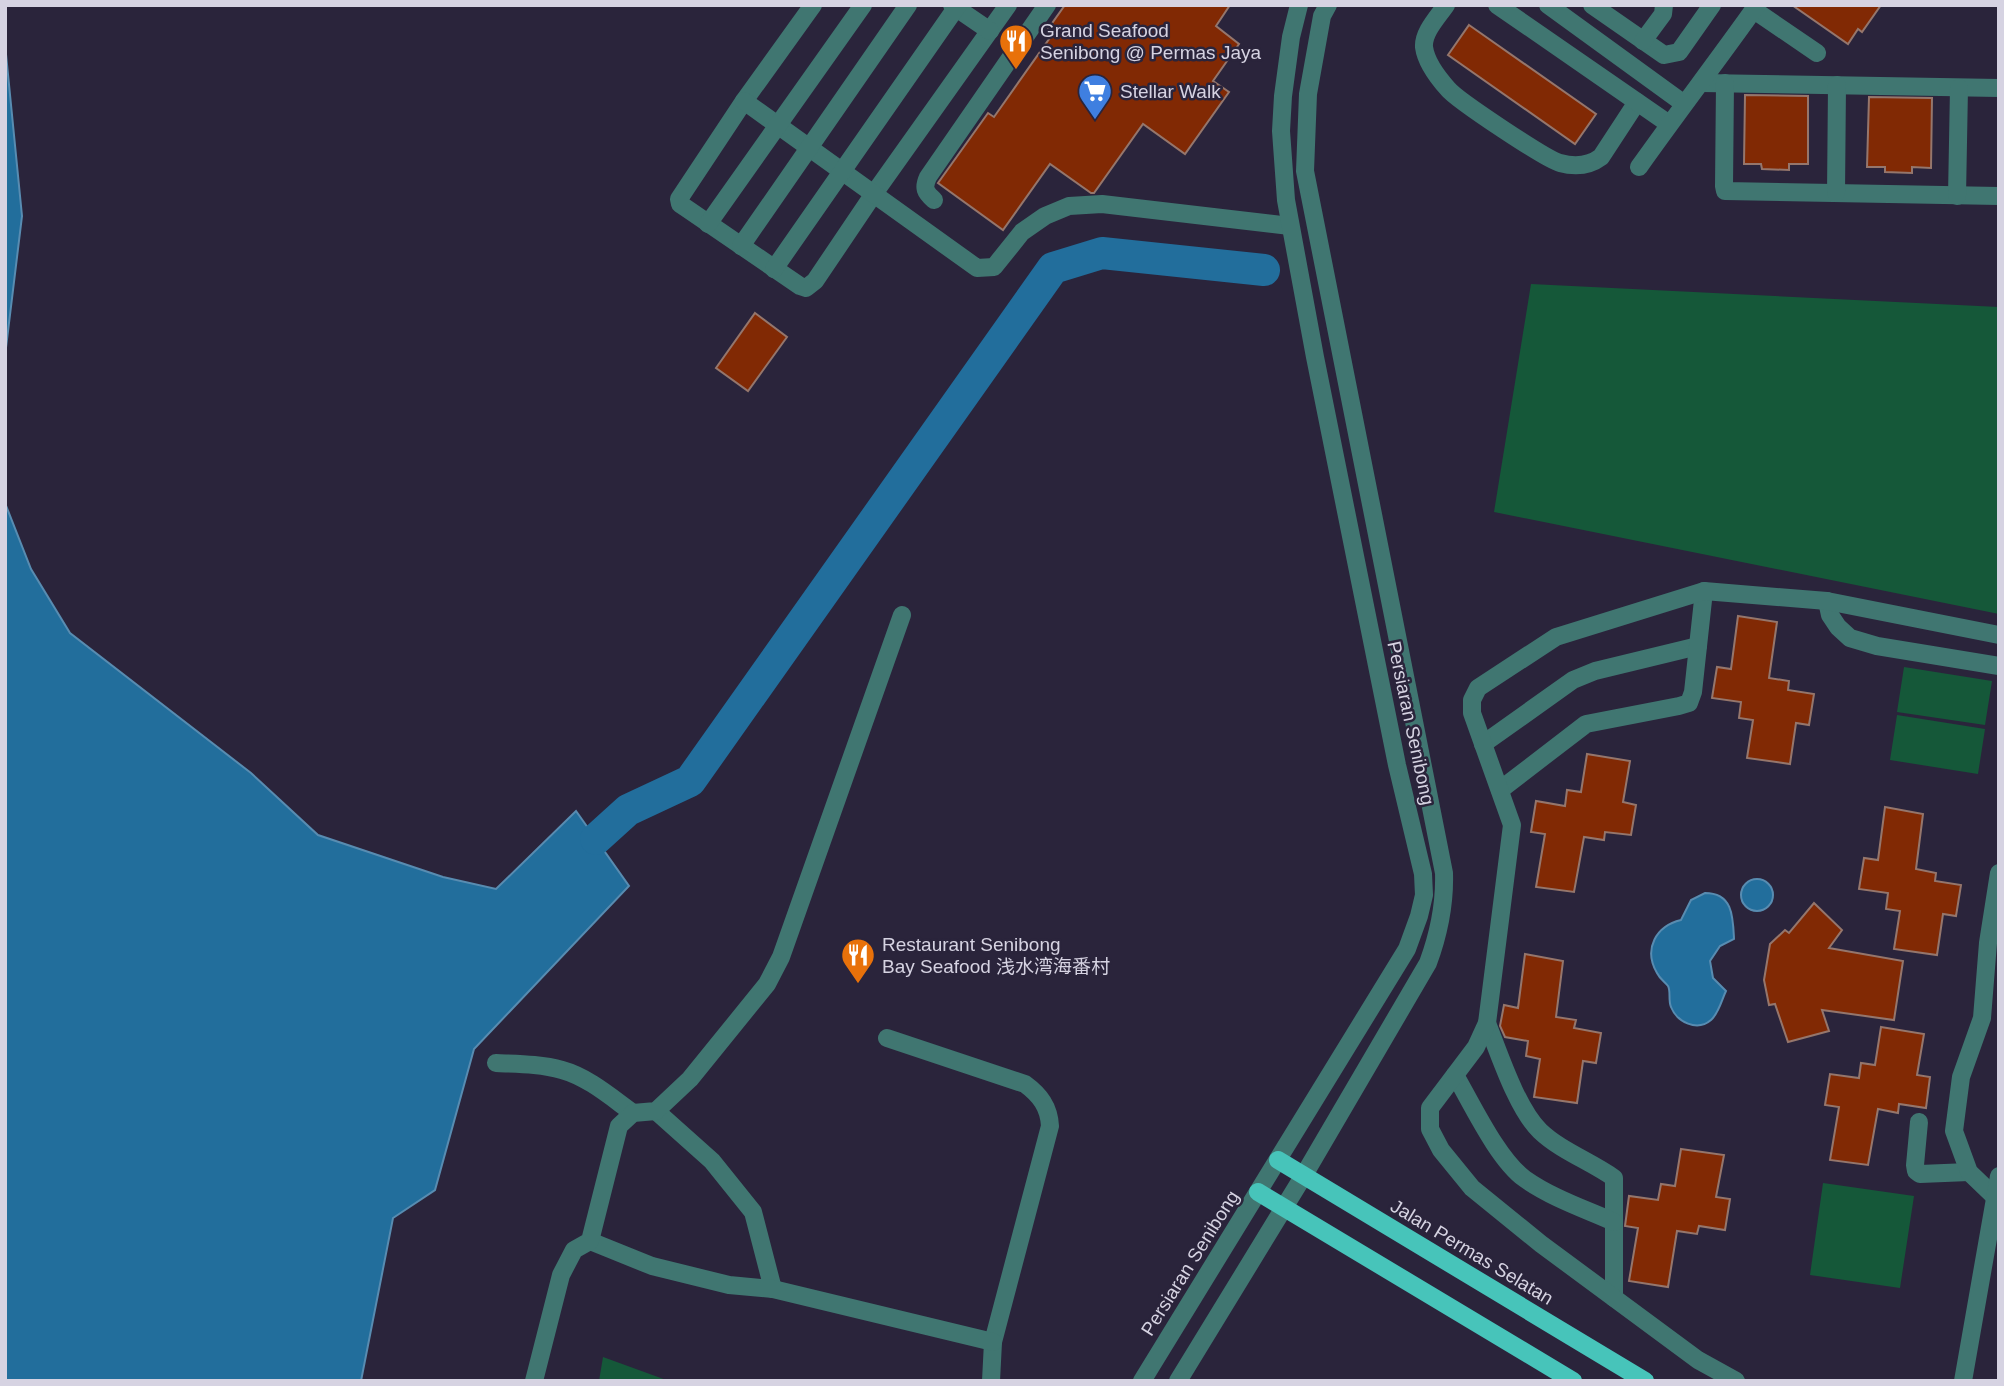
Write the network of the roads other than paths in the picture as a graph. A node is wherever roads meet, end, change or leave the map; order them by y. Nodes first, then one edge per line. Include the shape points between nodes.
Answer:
1 (813, 5) edge
2 (863, 5) edge
3 (908, 5) edge
4 (1008, 5) edge
5 (1047, 5) edge
6 (1299, 5) edge
7 (1328, 5) edge
8 (1446, 5) edge
9 (1497, 5) edge
10 (1548, 5) edge
11 (1592, 5) edge
12 (1664, 5) edge
13 (1712, 5) edge
14 (956, 6) edge
15 (1756, 8) edge
16 (990, 31) junction
17 (1643, 41) junction
18 (1817, 53) dead end
19 (1702, 83) junction
20 (1725, 83) junction
21 (1837, 85) junction
22 (1959, 88) junction
23 (1999, 88) edge
24 (744, 101) junction
25 (1637, 103) junction
26 (1684, 103) junction
27 (1669, 124) junction
28 (778, 125) junction
29 (809, 148) junction
30 (1639, 167) dead end
31 (842, 172) junction
32 (1836, 193) junction
33 (873, 195) junction
34 (1957, 196) junction
35 (1999, 197) edge
36 (934, 200) dead end
37 (708, 224) junction
38 (1291, 231) junction
39 (741, 246) junction
40 (774, 269) junction
41 (1704, 592) junction
42 (1827, 601) junction
43 (902, 615) dead end
44 (1999, 635) edge
45 (1698, 646) junction
46 (1999, 666) edge
47 (1483, 744) junction
48 (1500, 790) junction
49 (1999, 873) edge
50 (1487, 1023) junction
51 (887, 1038) dead end
52 (496, 1063) dead end
53 (1455, 1075) junction
54 (656, 1111) junction
55 (633, 1113) junction
56 (1919, 1122) dead end
57 (1278, 1160) junction
58 (1969, 1172) junction
59 (1304, 1175) junction
60 (1999, 1177) edge
61 (1258, 1192) junction
62 (1995, 1197) junction
63 (1284, 1208) junction
64 (1614, 1222) junction
65 (590, 1241) junction
66 (773, 1289) junction
67 (1614, 1298) junction
68 (993, 1342) junction
69 (534, 1381) edge
70 (990, 1381) edge
71 (1142, 1381) edge
72 (1178, 1381) edge
73 (1573, 1381) edge
74 (1645, 1381) edge
75 (1736, 1381) edge
76 (1963, 1381) edge

1 - 24 street
2 - 28 street
3 - 29 street
4 - 16 street
5 - 36 street via 928,177 925,191
6 - 38 street, Persiaran Senibong via 1288,57 1281,131
7 - 59 street, Persiaran Senibong via 1314,57 1305,171 1445,895 1428,963
8 - 25 street via 1428,31 1424,46 1428,61 1449,91 1549,159 1593,163
9 - 25 street
10 - 26 street
11 - 17 street
12 - 17 street via 1663,14
13 - 17 street via 1679,52 1664,55
14 - 16 street
14 - 31 street
15 - 18 street
15 - 19 street
16 - 33 street
19 - 20 street
19 - 26 street
20 - 21 street
20 - 32 street via 1726,191
21 - 22 street
21 - 32 street
22 - 23 street
22 - 34 street
24 - 28 street
24 - 37 street via 680,196 680,204
25 - 27 street
26 - 27 street
27 - 30 street
28 - 29 street
28 - 37 street
29 - 31 street
29 - 39 street
31 - 33 street
31 - 40 street
32 - 34 street
33 - 38 street via 970,265 984,269 999,263 1034,223 1069,206 1085,204
33 - 40 street via 809,286 800,286
34 - 35 street
37 - 39 street
38 - 57 street, Persiaran Senibong via 1424,895 1407,949
39 - 40 street
41 - 42 street
41 - 45 street
41 - 47 street via 1556,637 1478,688 1472,713
42 - 44 street
42 - 46 street via 1838,628 1850,638
43 - 54 street via 782,957 767,984 690,1079
45 - 47 street via 1573,680
45 - 48 street via 1689,702 1586,724
47 - 48 street
48 - 50 street via 1512,825
49 - 58 street via 1982,1018 1961,1077 1954,1130
50 - 53 street
50 - 64 street via 1512,1083 1539,1130 1614,1178
51 - 68 street via 1025,1084 1038,1094 1047,1112 1050,1126
52 - 55 street via 562,1070
53 - 64 street via 1503,1156 1523,1178
53 - 67 street via 1430,1108 1430,1129 1441,1150 1472,1188
54 - 55 street
54 - 66 street via 712,1161 753,1212
55 - 65 street via 619,1126
56 - 58 street via 1916,1171
57 - 59 main road, Jalan Permas Selatan
57 - 61 street, Persiaran Senibong
58 - 62 street
59 - 63 street, Persiaran Senibong
59 - 74 main road, Jalan Permas Selatan
60 - 62 street
61 - 63 main road
61 - 71 street, Persiaran Senibong
62 - 76 street
63 - 72 street, Persiaran Senibong
63 - 73 main road
64 - 67 street
65 - 66 street via 652,1266
65 - 69 street via 574,1250 561,1275
66 - 68 street
67 - 75 street via 1698,1360
68 - 70 street

